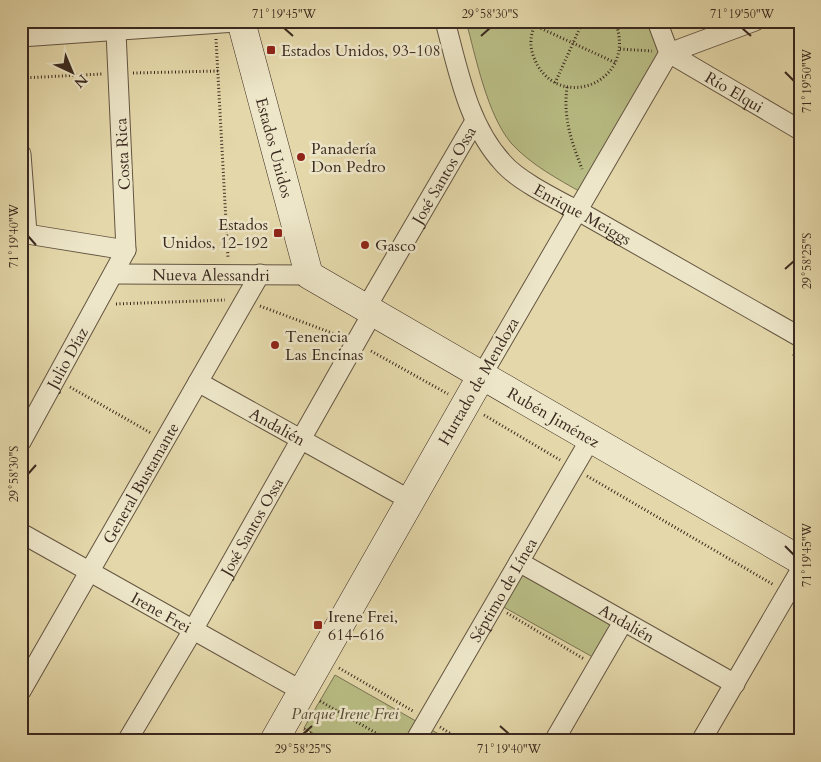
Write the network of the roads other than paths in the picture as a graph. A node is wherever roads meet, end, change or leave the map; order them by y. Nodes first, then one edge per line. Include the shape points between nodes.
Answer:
1 (445, 21) edge
2 (657, 21) edge
3 (755, 21) edge
4 (237, 23) edge
5 (115, 27) edge
6 (21, 37) edge
7 (669, 53) junction
8 (475, 120) junction
9 (800, 130) edge
10 (21, 154) edge
11 (577, 211) junction
12 (24, 233) edge
13 (126, 250) junction
14 (115, 274) junction
15 (260, 274) junction
16 (309, 275) junction
17 (370, 310) junction
18 (800, 337) edge
19 (482, 375) junction
20 (198, 382) junction
21 (24, 431) edge
22 (591, 438) junction
23 (302, 440) junction
24 (410, 500) junction
25 (21, 533) edge
26 (800, 560) edge
27 (519, 562) junction
28 (800, 571) edge
29 (90, 572) junction
30 (623, 622) junction
31 (193, 630) junction
32 (735, 684) junction
33 (21, 691) edge
34 (302, 691) junction
35 (127, 741) edge
36 (274, 741) edge
37 (415, 741) edge
38 (554, 741) edge
39 (702, 741) edge

1 - 8 street, Enrique Meiggs
2 - 7 street
3 - 7 street
4 - 5 street
4 - 16 main road, Estados Unidos
5 - 6 street
5 - 13 street, Costa Rica
7 - 9 street, Río Elqui
7 - 11 street, Hurtado de Mendoza
8 - 11 street, Enrique Meiggs via 504,164
8 - 17 street, José Santos Ossa
10 - 12 street
11 - 18 street, Enrique Meiggs
11 - 19 street, Hurtado de Mendoza
12 - 13 street
13 - 14 street, Costa Rica
14 - 15 street, Nueva Alessandri
14 - 21 street, Julio Díaz
15 - 16 street, Nueva Alessandri
15 - 20 street, General Bustamante
16 - 17 main road, Rubén Jiménez
17 - 19 main road, Rubén Jiménez
17 - 23 street, José Santos Ossa
19 - 22 main road, Rubén Jiménez
19 - 24 main road, Hurtado de Mendoza
20 - 23 street, Andalién
20 - 29 street, General Bustamante
22 - 26 main road, Rubén Jiménez
22 - 27 street, Séptimo de Línea
23 - 24 street, Andalién
23 - 31 street, José Santos Ossa
24 - 34 main road, Hurtado de Mendoza
25 - 29 street, Irene Frei
27 - 30 street, Andalién
27 - 37 street, Séptimo de Línea
28 - 32 street
29 - 31 street, Irene Frei
29 - 33 street, General Bustamante
30 - 32 street, Andalién
30 - 38 street
31 - 34 street, Irene Frei
31 - 35 street, José Santos Ossa
32 - 39 street
34 - 36 main road, Hurtado de Mendoza

